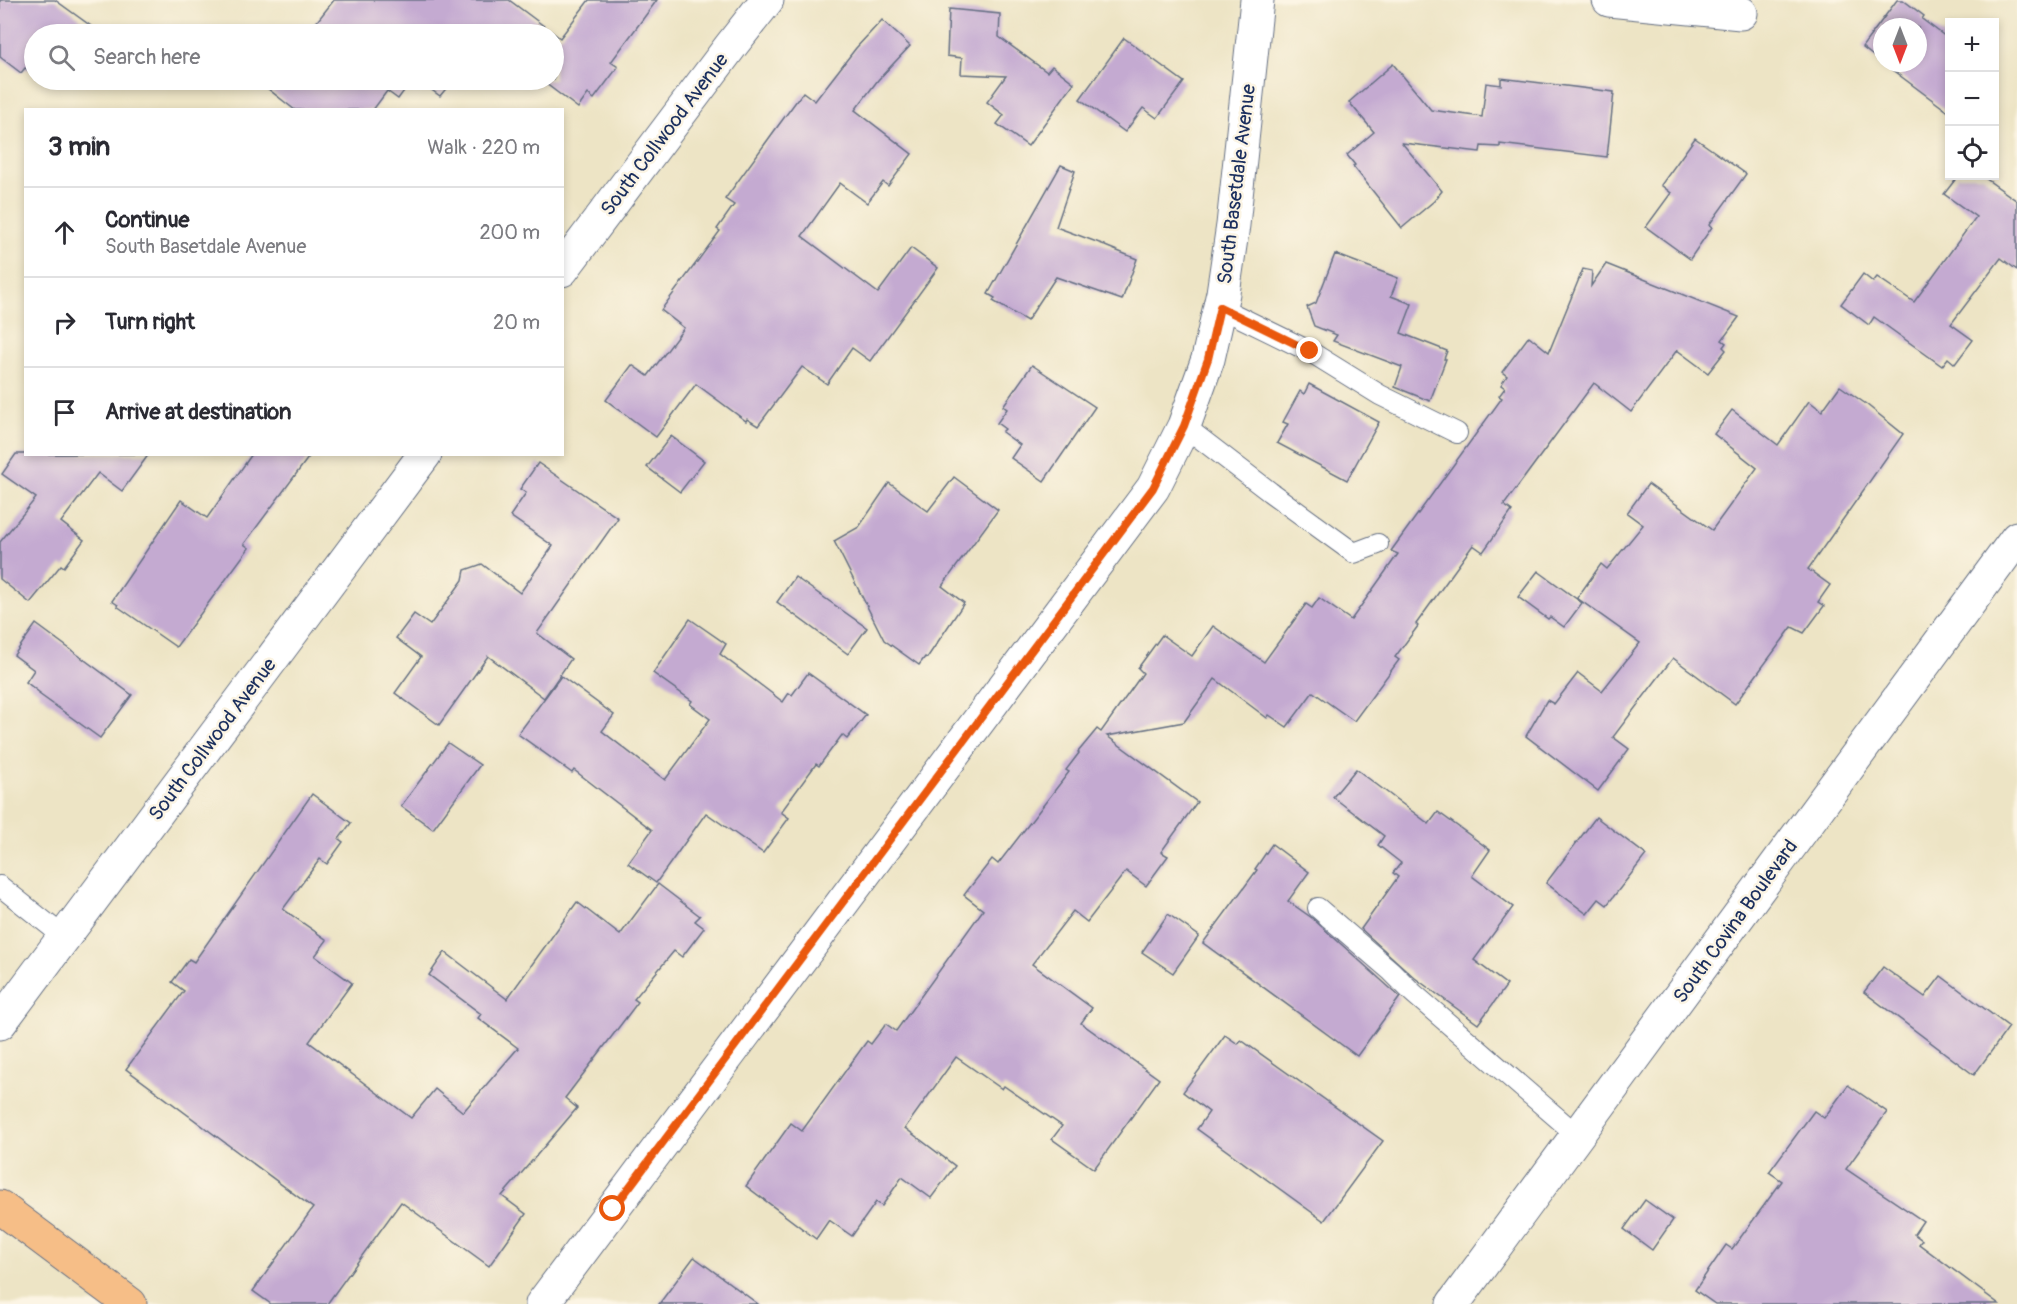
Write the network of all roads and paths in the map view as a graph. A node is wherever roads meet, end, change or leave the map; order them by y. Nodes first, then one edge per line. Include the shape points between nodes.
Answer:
1 (767, 0) edge
2 (1257, 0) edge
3 (1609, 0) edge
4 (1742, 13) dead end
5 (564, 267) edge
6 (1220, 307) junction
7 (1184, 426) junction
8 (1457, 433) dead end
9 (424, 456) edge
10 (2017, 538) edge
11 (1378, 544) dead end
12 (0, 886) edge
13 (1318, 908) dead end
14 (64, 937) junction
15 (0, 1023) edge
16 (1577, 1135) junction
17 (0, 1207) edge
18 (130, 1304) edge
19 (542, 1304) edge
20 (1453, 1304) edge

1 - 5 street, South Collwood Avenue
2 - 6 street, South Basetdale Avenue via 1233,225
3 - 4 street
6 - 7 street, South Basetdale Avenue via 1208,359
6 - 8 lane via 1310,351 1380,395
7 - 11 lane via 1354,553
7 - 19 street, South Basetdale Avenue via 1153,488
9 - 14 street, South Collwood Avenue
10 - 16 street, South Covina Boulevard
12 - 14 lane
13 - 16 lane
14 - 15 street, South Collwood Avenue
16 - 20 street, South Covina Boulevard
17 - 18 main road

